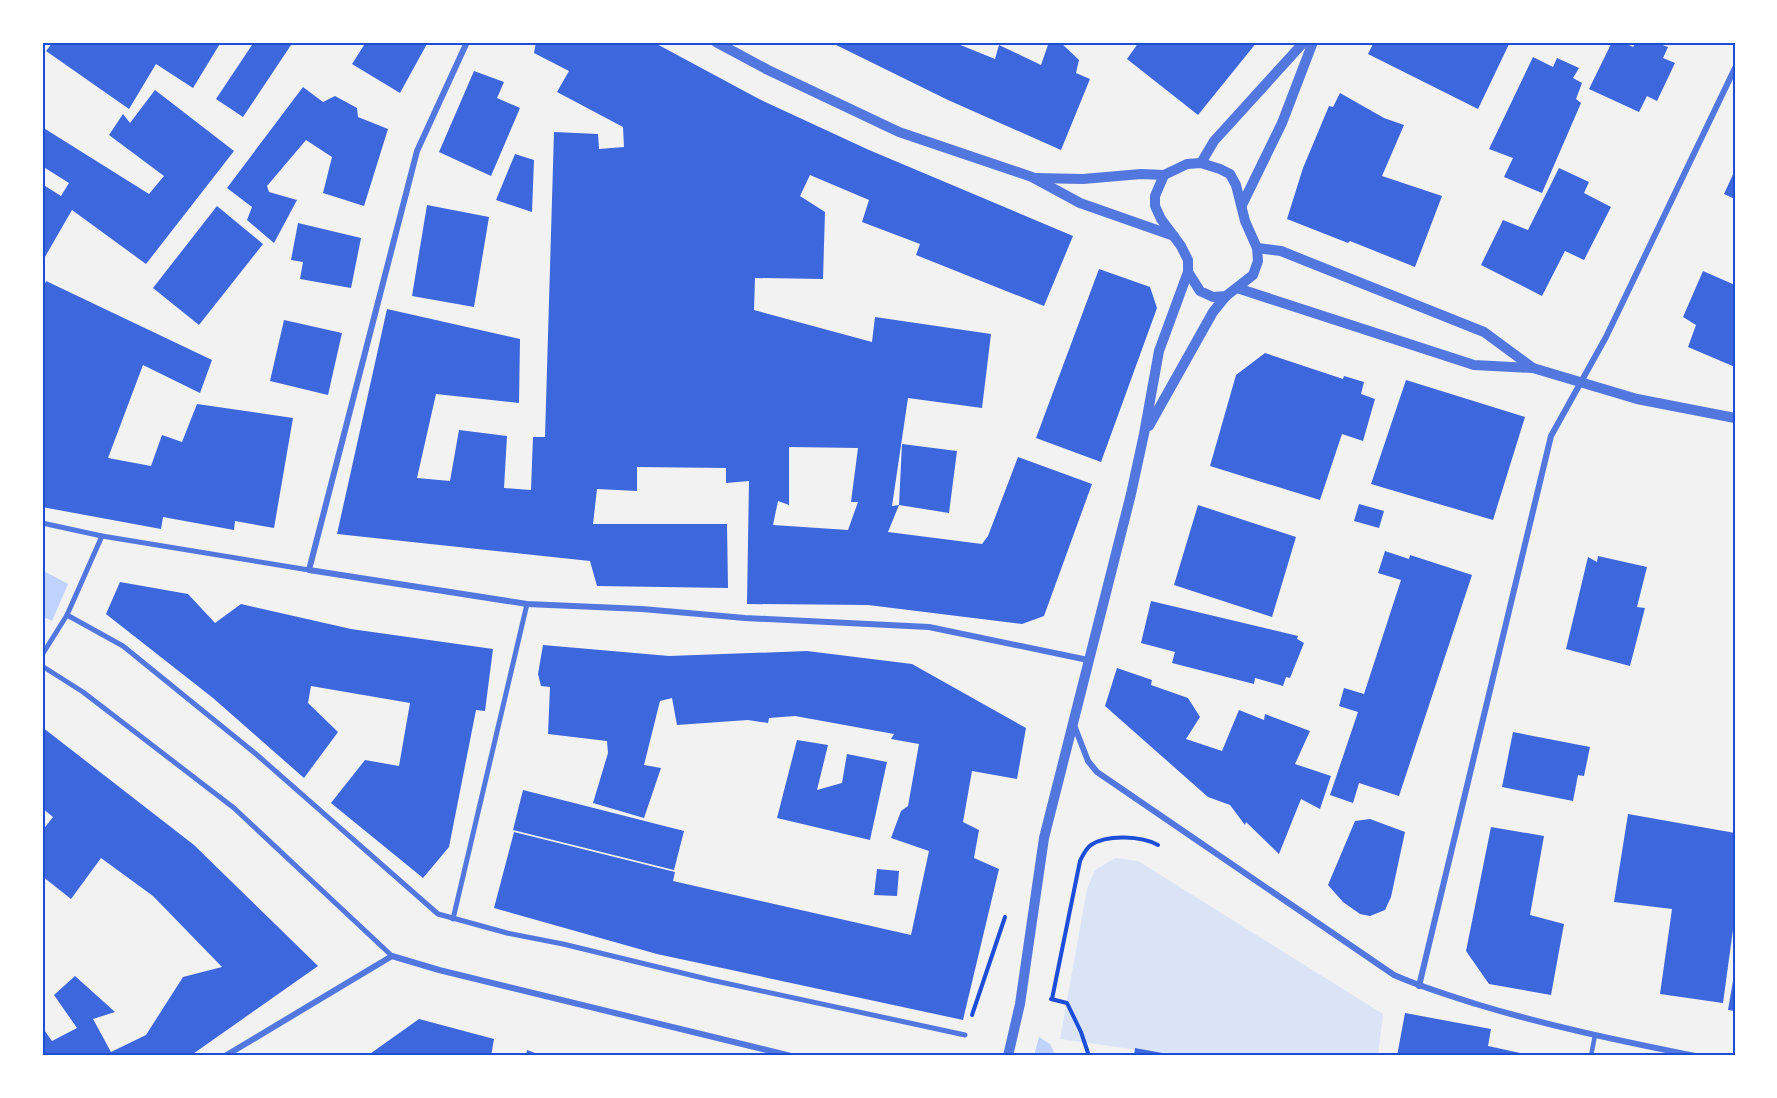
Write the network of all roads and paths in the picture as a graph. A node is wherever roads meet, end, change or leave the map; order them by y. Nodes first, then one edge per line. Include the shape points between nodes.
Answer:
1 (467, 42) edge
2 (716, 42) edge
3 (1304, 42) edge
4 (1313, 42) edge
5 (1735, 68) edge
6 (1201, 163) junction
7 (1164, 175) junction
8 (1032, 177) junction
9 (1242, 205) junction
10 (1174, 236) junction
11 (1257, 248) junction
12 (1188, 272) junction
13 (1237, 288) junction
14 (1226, 296) junction
15 (1533, 368) junction
16 (1580, 383) junction
17 (1735, 418) edge
18 (1144, 434) junction
19 (42, 523) edge
20 (102, 536) junction
21 (309, 570) junction
22 (527, 604) junction
23 (67, 615) junction
24 (42, 655) edge
25 (1088, 660) junction
26 (42, 666) edge
27 (1073, 722) junction
28 (1166, 850) dead end
29 (453, 919) junction
30 (1003, 920) dead end
31 (392, 956) junction
32 (1419, 986) junction
33 (965, 1035) joint
34 (1595, 1035) junction
35 (225, 1056) edge
36 (791, 1056) edge
37 (1008, 1056) edge
38 (1089, 1056) edge
39 (1590, 1056) edge
40 (1695, 1056) edge

1 - 21 street via 417,151
2 - 8 street via 899,132
3 - 6 street via 1214,141
4 - 9 street via 1282,123
5 - 16 street via 1606,337
6 - 7 street via 1187,164
6 - 9 street via 1230,174
7 - 8 street
7 - 10 street via 1155,206
8 - 10 street via 1080,203
9 - 11 street
10 - 12 street via 1188,260
11 - 13 street via 1253,275
11 - 15 street via 1281,250 1484,332
12 - 14 street via 1200,291 1213,297
12 - 18 street via 1159,351
13 - 14 street
13 - 15 street via 1474,365
14 - 18 street via 1213,312
15 - 16 street
16 - 17 street via 1637,399
16 - 32 street via 1551,436
18 - 25 street
19 - 20 street
20 - 21 street
20 - 23 street
21 - 22 street
22 - 25 street via 929,627
22 - 29 street
23 - 24 street
23 - 29 street via 123,646 256,754 438,914
25 - 27 street
26 - 31 street via 83,692 234,808
27 - 32 street via 1088,761 1097,772 1394,975
27 - 37 street via 1044,838 1020,1004
28 - 38 path via 1156,843 1126,837 1092,844 1080,861 1052,999 1067,1003
29 - 33 street
30 - 33 path
31 - 35 street
31 - 36 street
32 - 34 street
34 - 39 lane
34 - 40 street

